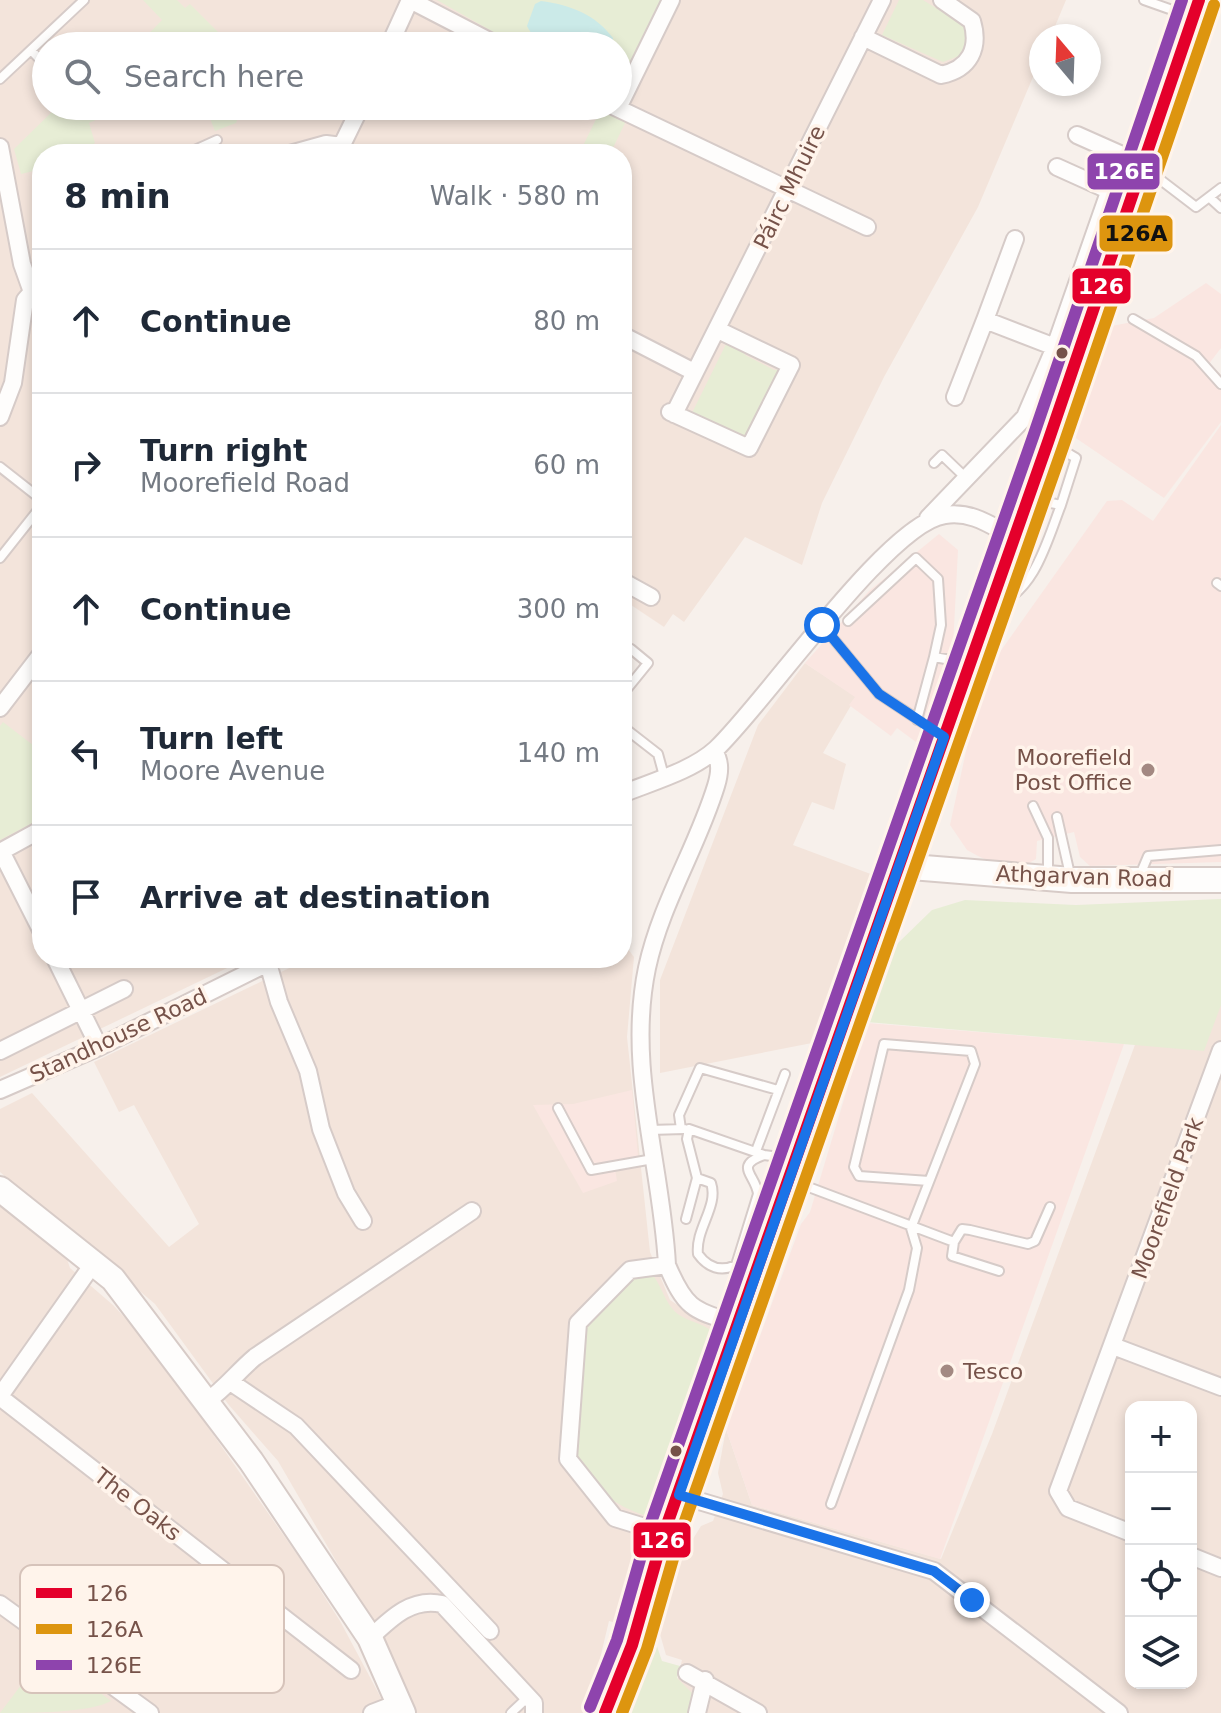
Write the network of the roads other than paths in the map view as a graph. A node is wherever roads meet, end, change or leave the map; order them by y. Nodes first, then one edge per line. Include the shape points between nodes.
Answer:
1 (84, 0) edge
2 (410, 0) edge
3 (671, 0) edge
4 (942, 0) edge
5 (1144, 0) edge
6 (876, 2) edge
7 (1196, 9) edge
8 (50, 32) edge
9 (395, 32) edge
10 (472, 32) edge
11 (863, 37) junction
12 (31, 50) edge
13 (632, 76) edge
14 (0, 79) edge
15 (632, 115) edge
16 (354, 120) edge
17 (1077, 135) dead end
18 (217, 140) dead end
19 (208, 144) edge
20 (343, 144) edge
21 (0, 147) edge
22 (1057, 167) dead end
23 (1139, 172) junction
24 (1221, 188) edge
25 (788, 189) junction
26 (1108, 190) junction
27 (1209, 197) junction
28 (1221, 208) edge
29 (867, 227) dead end
30 (1015, 239) dead end
31 (32, 281) edge
32 (32, 294) edge
33 (1133, 319) dead end
34 (985, 320) junction
35 (718, 330) junction
36 (632, 340) edge
37 (1055, 347) junction
38 (694, 372) junction
39 (1221, 384) edge
40 (955, 397) dead end
41 (0, 417) edge
42 (1048, 442) junction
43 (934, 463) dead end
44 (0, 467) edge
45 (966, 479) junction
46 (32, 494) edge
47 (1027, 498) junction
48 (1061, 505) junction
49 (32, 515) edge
50 (924, 522) junction
51 (1013, 537) junction
52 (0, 558) edge
53 (632, 587) edge
54 (651, 597) dead end
55 (988, 608) junction
56 (848, 621) dead end
57 (822, 625) junction
58 (632, 650) edge
59 (934, 657) junction
60 (969, 663) junction
61 (32, 666) edge
62 (632, 683) edge
63 (0, 708) edge
64 (917, 720) junction
65 (632, 734) edge
66 (944, 737) junction
67 (714, 751) junction
68 (664, 776) junction
69 (632, 790) edge
70 (1033, 806) dead end
71 (1057, 817) dead end
72 (32, 835) edge
73 (1221, 850) edge
74 (1, 852) edge
75 (899, 866) junction
76 (1046, 878) junction
77 (1072, 880) junction
78 (1139, 880) junction
79 (1221, 880) edge
80 (32, 912) edge
81 (60, 968) edge
82 (257, 968) edge
83 (274, 968) edge
84 (124, 989) dead end
85 (82, 1010) junction
86 (99, 1047) junction
87 (1221, 1050) edge
88 (0, 1051) edge
89 (785, 1074) dead end
90 (0, 1090) edge
91 (778, 1090) junction
92 (558, 1108) dead end
93 (685, 1129) junction
94 (649, 1130) junction
95 (760, 1153) junction
96 (653, 1159) junction
97 (793, 1170) junction
98 (697, 1178) junction
99 (929, 1181) junction
100 (0, 1189) edge
101 (1050, 1207) dead end
102 (472, 1211) dead end
103 (686, 1219) dead end
104 (363, 1221) dead end
105 (911, 1228) junction
106 (954, 1242) junction
107 (93, 1264) junction
108 (667, 1265) junction
109 (999, 1271) dead end
110 (738, 1324) junction
111 (1113, 1346) junction
112 (232, 1383) junction
113 (1221, 1387) edge
114 (0, 1396) edge
115 (206, 1402) junction
116 (679, 1495) junction
117 (831, 1504) dead end
118 (1125, 1531) edge
119 (664, 1533) junction
120 (1197, 1558) edge
121 (216, 1565) edge
122 (1221, 1568) edge
123 (0, 1604) edge
124 (284, 1618) edge
125 (20, 1619) edge
126 (490, 1631) dead end
127 (370, 1638) junction
128 (351, 1670) dead end
129 (687, 1673) dead end
130 (705, 1680) junction
131 (122, 1693) edge
132 (528, 1696) junction
133 (401, 1708) edge
134 (150, 1713) edge
135 (372, 1713) edge
136 (511, 1713) edge
137 (534, 1713) edge
138 (605, 1713) edge
139 (697, 1713) edge
140 (758, 1713) edge
141 (1119, 1713) edge

1 - 8 lane
2 - 9 street
2 - 10 street
3 - 13 street
4 - 11 street via 972,21 977,37 966,64 954,72 941,75
5 - 7 lane
6 - 11 street, Páirc Mhuire
7 - 23 street
11 - 25 street, Páirc Mhuire
12 - 14 lane
15 - 25 street
16 - 20 street
17 - 26 street via 1122,155
18 - 19 lane
21 - 31 street via 22,264
22 - 26 street
23 - 27 lane via 1162,181 1196,207
23 - 42 street
24 - 27 lane
25 - 29 street
25 - 35 street, Páirc Mhuire
26 - 37 street
27 - 28 lane
30 - 34 street
32 - 41 street via 25,300 13,383
33 - 39 lane via 1196,356
34 - 37 street
34 - 40 street
35 - 38 street, Páirc Mhuire
35 - 38 street, Páirc Mhuire via 791,365 749,448 672,413
36 - 38 street
37 - 45 street via 1025,417
42 - 47 street
42 - 48 lane via 1076,458
43 - 45 lane via 942,455
44 - 46 lane
45 - 50 street
47 - 48 lane
47 - 51 street
48 - 55 lane via 1036,566 1012,599
49 - 52 lane
50 - 51 street via 967,513
50 - 57 street
51 - 55 street
53 - 54 street
55 - 60 street
56 - 59 lane via 916,558 938,579 941,625
57 - 64 lane via 879,694
57 - 67 street
58 - 62 lane via 648,663
59 - 60 lane
59 - 64 lane
60 - 66 street
61 - 63 street
64 - 66 lane
65 - 68 lane via 658,754
66 - 75 street
67 - 68 street
67 - 94 street via 720,761 717,784 665,907 647,968 640,1051
68 - 69 street
70 - 76 lane via 1048,838
71 - 77 lane
72 - 74 street
73 - 78 lane via 1148,856
74 - 80 street
75 - 76 street, Athgarvan Road
75 - 97 street
76 - 77 street, Athgarvan Road
77 - 78 street, Athgarvan Road
78 - 79 street, Athgarvan Road
81 - 85 street
82 - 86 street, Standhouse Road
83 - 104 street via 279,1002 308,1071 321,1129
84 - 85 street
85 - 86 street
85 - 88 street
86 - 90 street, Standhouse Road
87 - 111 street, Moorefield Park
89 - 91 lane
91 - 93 lane via 700,1068 679,1115
91 - 95 lane
92 - 96 lane via 591,1170
93 - 94 lane
93 - 95 lane
93 - 98 lane
94 - 96 street
95 - 97 lane
95 - 98 lane via 747,1173 758,1194 736,1265 725,1270 698,1254 715,1193 711,1183
96 - 108 street
97 - 105 lane
97 - 110 street
98 - 103 lane
99 - 99 lane via 975,1064 971,1051 884,1044 854,1167 859,1176
99 - 105 lane
100 - 107 street
101 - 106 lane via 1035,1241 1028,1244 962,1229
102 - 112 street via 255,1357
105 - 106 lane
105 - 117 lane via 917,1248 909,1290
106 - 109 lane via 952,1256
107 - 114 street, The Oaks
107 - 115 street via 113,1279
108 - 110 street via 681,1297 698,1312
108 - 119 street via 630,1270 578,1323 568,1459 615,1518
110 - 116 street
111 - 113 street
111 - 118 street, Moorefield Park via 1058,1491 1068,1508
112 - 115 street
112 - 126 street via 296,1426
114 - 121 street, The Oaks
115 - 127 street
116 - 119 street
116 - 141 street via 934,1571
119 - 138 street via 632,1645
120 - 122 street
123 - 125 street
124 - 128 street, The Oaks
127 - 132 street via 410,1606 426,1600 442,1604
127 - 133 street
129 - 130 street
130 - 139 street
130 - 140 street
131 - 134 street
132 - 136 lane
132 - 137 street
133 - 135 street

